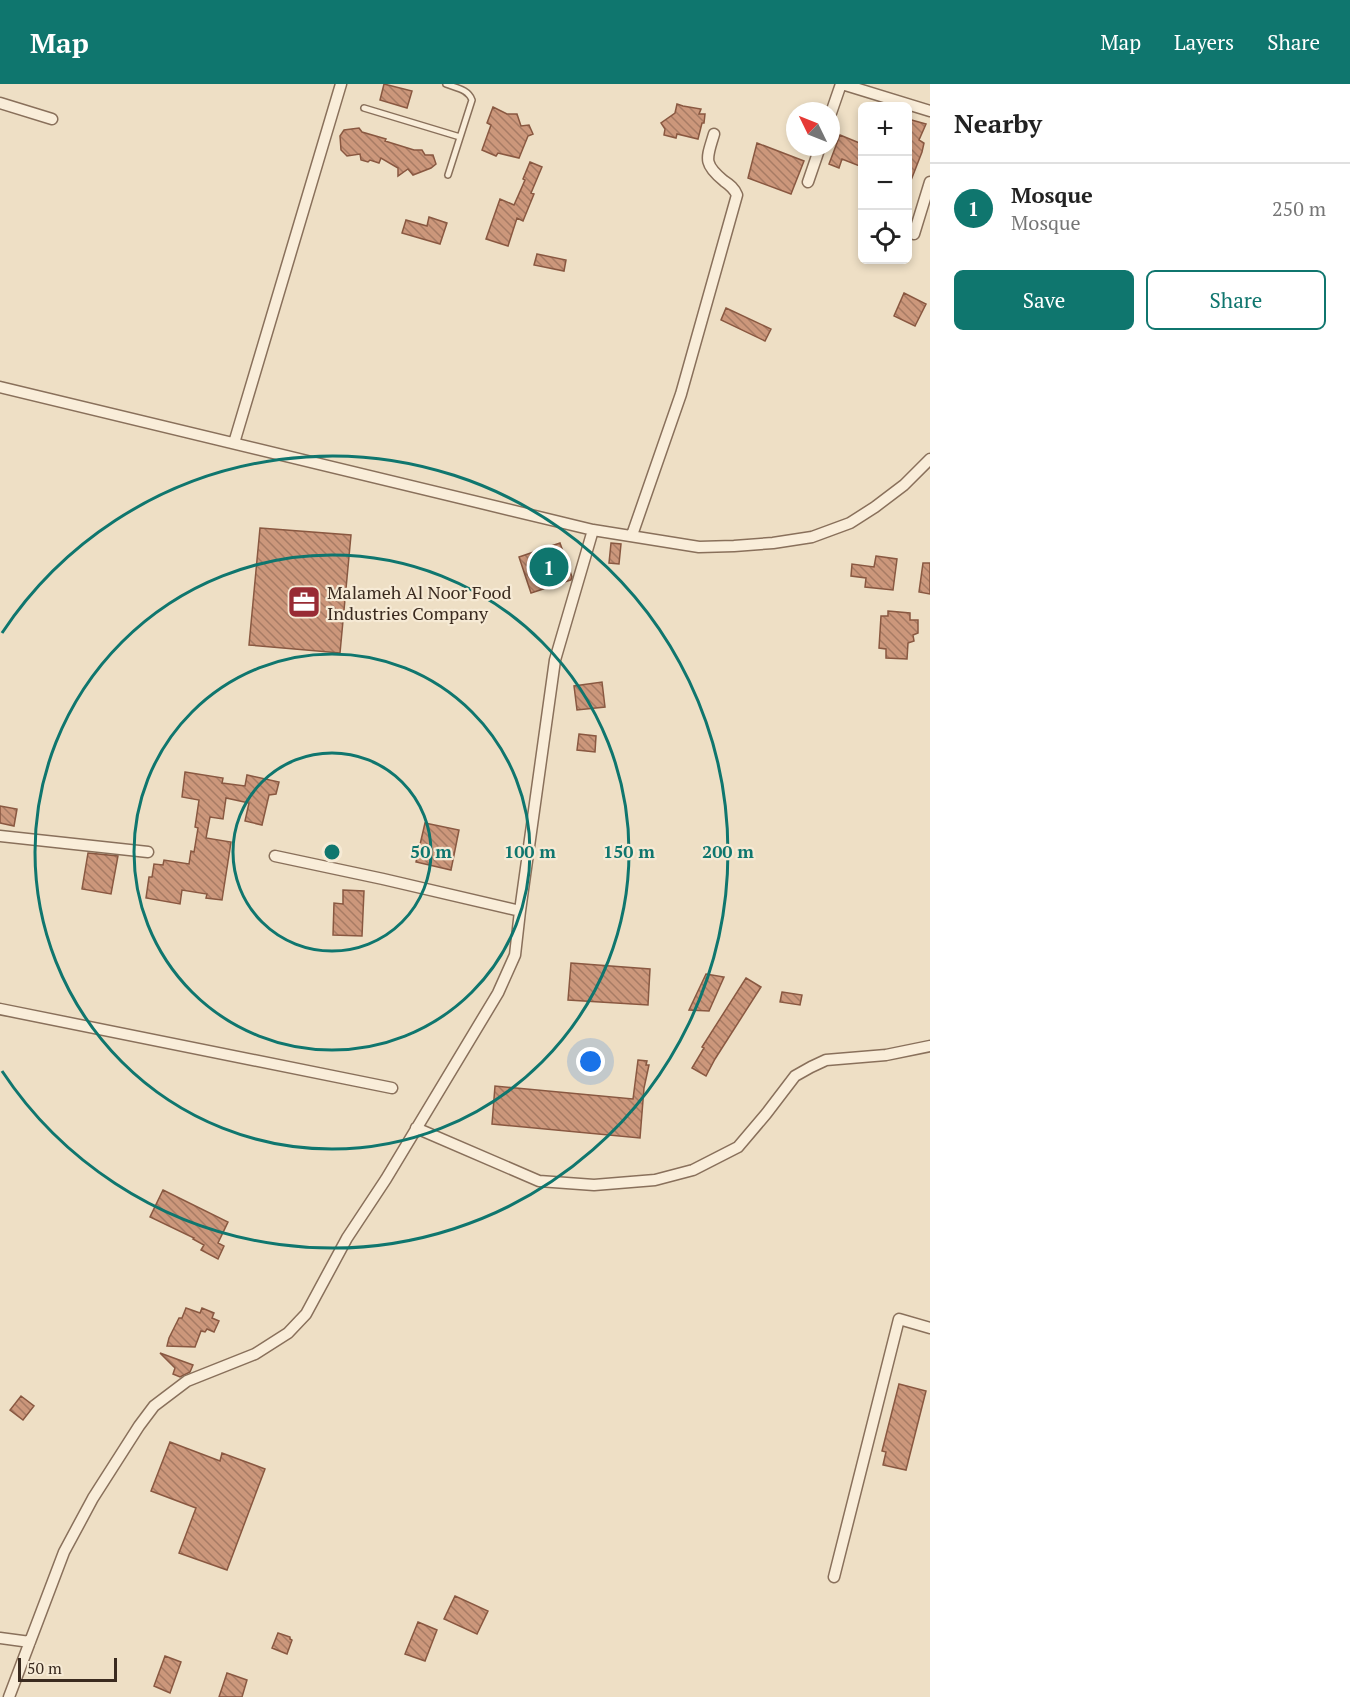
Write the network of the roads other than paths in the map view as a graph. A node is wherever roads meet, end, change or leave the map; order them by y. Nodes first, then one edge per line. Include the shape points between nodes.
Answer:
1 (341, 84) edge
2 (446, 84) edge
3 (842, 84) edge
4 (835, 102) edge
5 (0, 103) edge
6 (364, 108) dead end
7 (930, 111) edge
8 (52, 119) dead end
9 (714, 134) dead end
10 (460, 136) junction
11 (817, 156) edge
12 (448, 175) dead end
13 (808, 182) dead end
14 (930, 182) edge
15 (914, 234) dead end
16 (0, 387) edge
17 (234, 443) junction
18 (930, 459) edge
19 (593, 530) junction
20 (633, 535) junction
21 (0, 836) edge
22 (148, 852) dead end
23 (275, 856) dead end
24 (519, 911) junction
25 (0, 1009) edge
26 (930, 1047) edge
27 (392, 1088) dead end
28 (417, 1128) junction
29 (930, 1328) edge
30 (834, 1577) dead end
31 (0, 1638) edge
32 (30, 1642) junction
33 (9, 1697) edge

1 - 17 street
2 - 10 lane via 465,91 472,100
3 - 4 street
3 - 7 street
5 - 8 street
6 - 10 lane
9 - 20 street via 708,162 712,171 738,195 681,394
10 - 12 lane
11 - 13 street
14 - 15 street
16 - 17 street
17 - 19 street
18 - 20 street via 876,507 850,523 812,537 699,547
19 - 20 street
19 - 24 street via 555,660
21 - 22 street
23 - 24 street
24 - 28 street via 515,955 508,974
25 - 27 street
26 - 28 street via 826,1060 811,1067 795,1076 738,1147 693,1170 655,1180 594,1185 539,1181
28 - 32 street via 347,1238 306,1314 288,1333 255,1354 187,1381 154,1406 144,1419 64,1551
29 - 30 street via 899,1319
31 - 32 street
32 - 33 street

